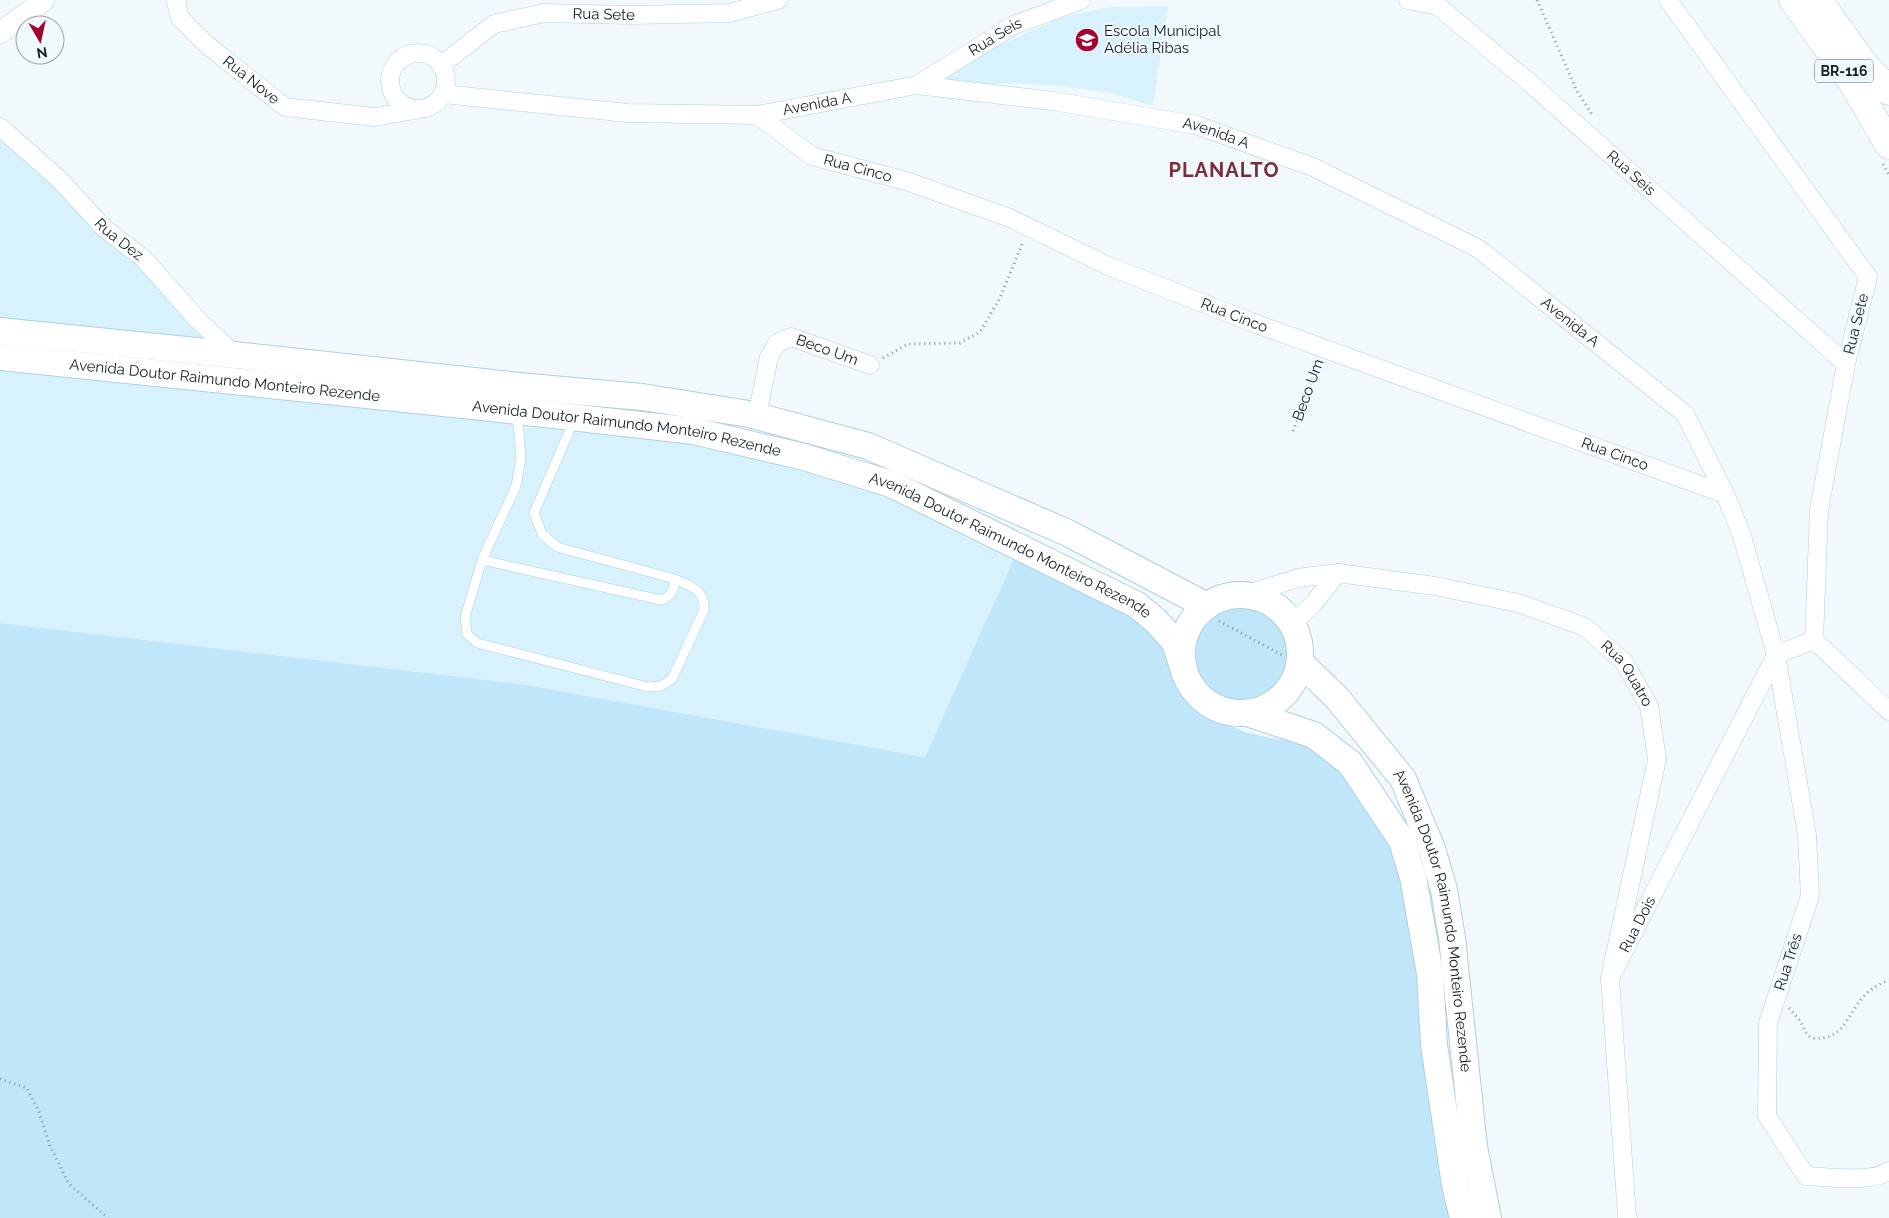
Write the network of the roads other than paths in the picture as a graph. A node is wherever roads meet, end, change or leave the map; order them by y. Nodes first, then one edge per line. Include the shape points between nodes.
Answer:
1 (44, 0) edge
2 (178, 0) edge
3 (778, 0) edge
4 (1081, 0) edge
5 (1408, 0) edge
6 (1668, 0) edge
7 (1793, 0) edge
8 (1818, 0) edge
9 (0, 33) edge
10 (441, 65) junction
11 (918, 85) junction
12 (1889, 92) edge
13 (443, 94) junction
14 (415, 110) junction
15 (757, 115) junction
16 (0, 127) edge
17 (1889, 145) edge
18 (0, 331) edge
19 (235, 355) junction
20 (0, 358) edge
21 (1846, 364) junction
22 (870, 365) road end
23 (516, 411) junction
24 (757, 416) junction
25 (575, 418) junction
26 (1725, 494) junction
27 (482, 560) junction
28 (1338, 573) junction
29 (675, 579) junction
30 (1244, 595) junction
31 (1203, 608) junction
32 (1292, 624) junction
33 (1814, 640) junction
34 (1776, 655) junction
35 (1299, 665) junction
36 (1185, 674) junction
37 (1889, 711) edge
38 (1247, 713) junction
39 (1610, 978) junction
40 (1889, 1171) edge
41 (1463, 1218) edge
42 (1488, 1218) edge
43 (1628, 1218) edge

1 - 9 street
2 - 14 street, Rua Nove via 180,18 206,44 285,107 375,117
3 - 10 street, Rua Sete via 729,13 632,15 544,12 494,24
4 - 11 street, Rua Seis via 1014,25
5 - 21 street, Rua Seis via 1438,6 1522,76
6 - 21 street, Rua Sete via 1868,277
7 - 17 highway, BR-116 via 1851,80
8 - 12 highway, BR-116 via 1862,62
10 - 13 street via 446,79
10 - 14 street via 426,54 416,53 407,55 393,67 389,86 392,94 398,102
11 - 15 street, Avenida A
11 - 26 street, Avenida A via 1053,101 1196,125 1312,167 1479,249 1684,414
13 - 14 street via 431,106
13 - 15 street, Avenida A via 628,113
15 - 26 street, Rua Cinco via 812,156 906,181 1010,218 1106,265 1251,322
16 - 19 street, Rua Dez via 58,178 104,228 144,259 199,321
18 - 19 main road, Avenida Doutor Raimundo Monteiro Rezende
19 - 24 main road, Avenida Doutor Raimundo Monteiro Rezende via 642,397
20 - 23 main road, Avenida Doutor Raimundo Monteiro Rezende
21 - 33 street, Rua Sete via 1819,510
22 - 24 street, Beco Um via 791,338 776,343 769,357
23 - 25 main road, Avenida Doutor Raimundo Monteiro Rezende
23 - 27 lane via 521,458 516,486
24 - 31 main road, Avenida Doutor Raimundo Monteiro Rezende via 868,446 1068,532
25 - 29 lane via 534,513 542,534 557,547
25 - 36 main road, Avenida Doutor Raimundo Monteiro Rezende via 694,431 804,457 891,484 1137,605 1175,642
26 - 34 street, Avenida A via 1741,533
27 - 29 lane via 661,600 672,594
27 - 29 lane via 464,617 467,634 477,643 648,687 661,686 672,679 704,610 700,592
28 - 30 street, Rua Quatro via 1298,578
28 - 32 street
28 - 39 street, Rua Quatro via 1435,586 1518,603 1585,627 1624,662 1649,706 1657,760
30 - 31 main road via 1224,597
30 - 32 main road via 1263,599 1280,609
31 - 36 main road, Avenida Doutor Raimundo Monteiro Rezende via 1189,625 1183,641
32 - 35 main road via 1300,642
33 - 34 street
33 - 37 street
34 - 39 street, Rua Dois
34 - 40 street, Rua Três via 1807,835 1810,896 1768,1023 1767,1116 1806,1176 1857,1178
35 - 38 main road, Avenida Doutor Raimundo Monteiro Rezende via 1294,680 1282,696 1266,708
35 - 42 main road, Avenida Doutor Raimundo Monteiro Rezende via 1337,698 1402,779 1432,848 1444,890 1452,938 1474,1147
36 - 38 main road, Avenida Doutor Raimundo Monteiro Rezende via 1195,691 1209,704 1228,712
38 - 41 main road, Avenida Doutor Raimundo Monteiro Rezende via 1314,735 1350,763 1402,840 1413,877 1430,974 1434,1045
39 - 43 street

